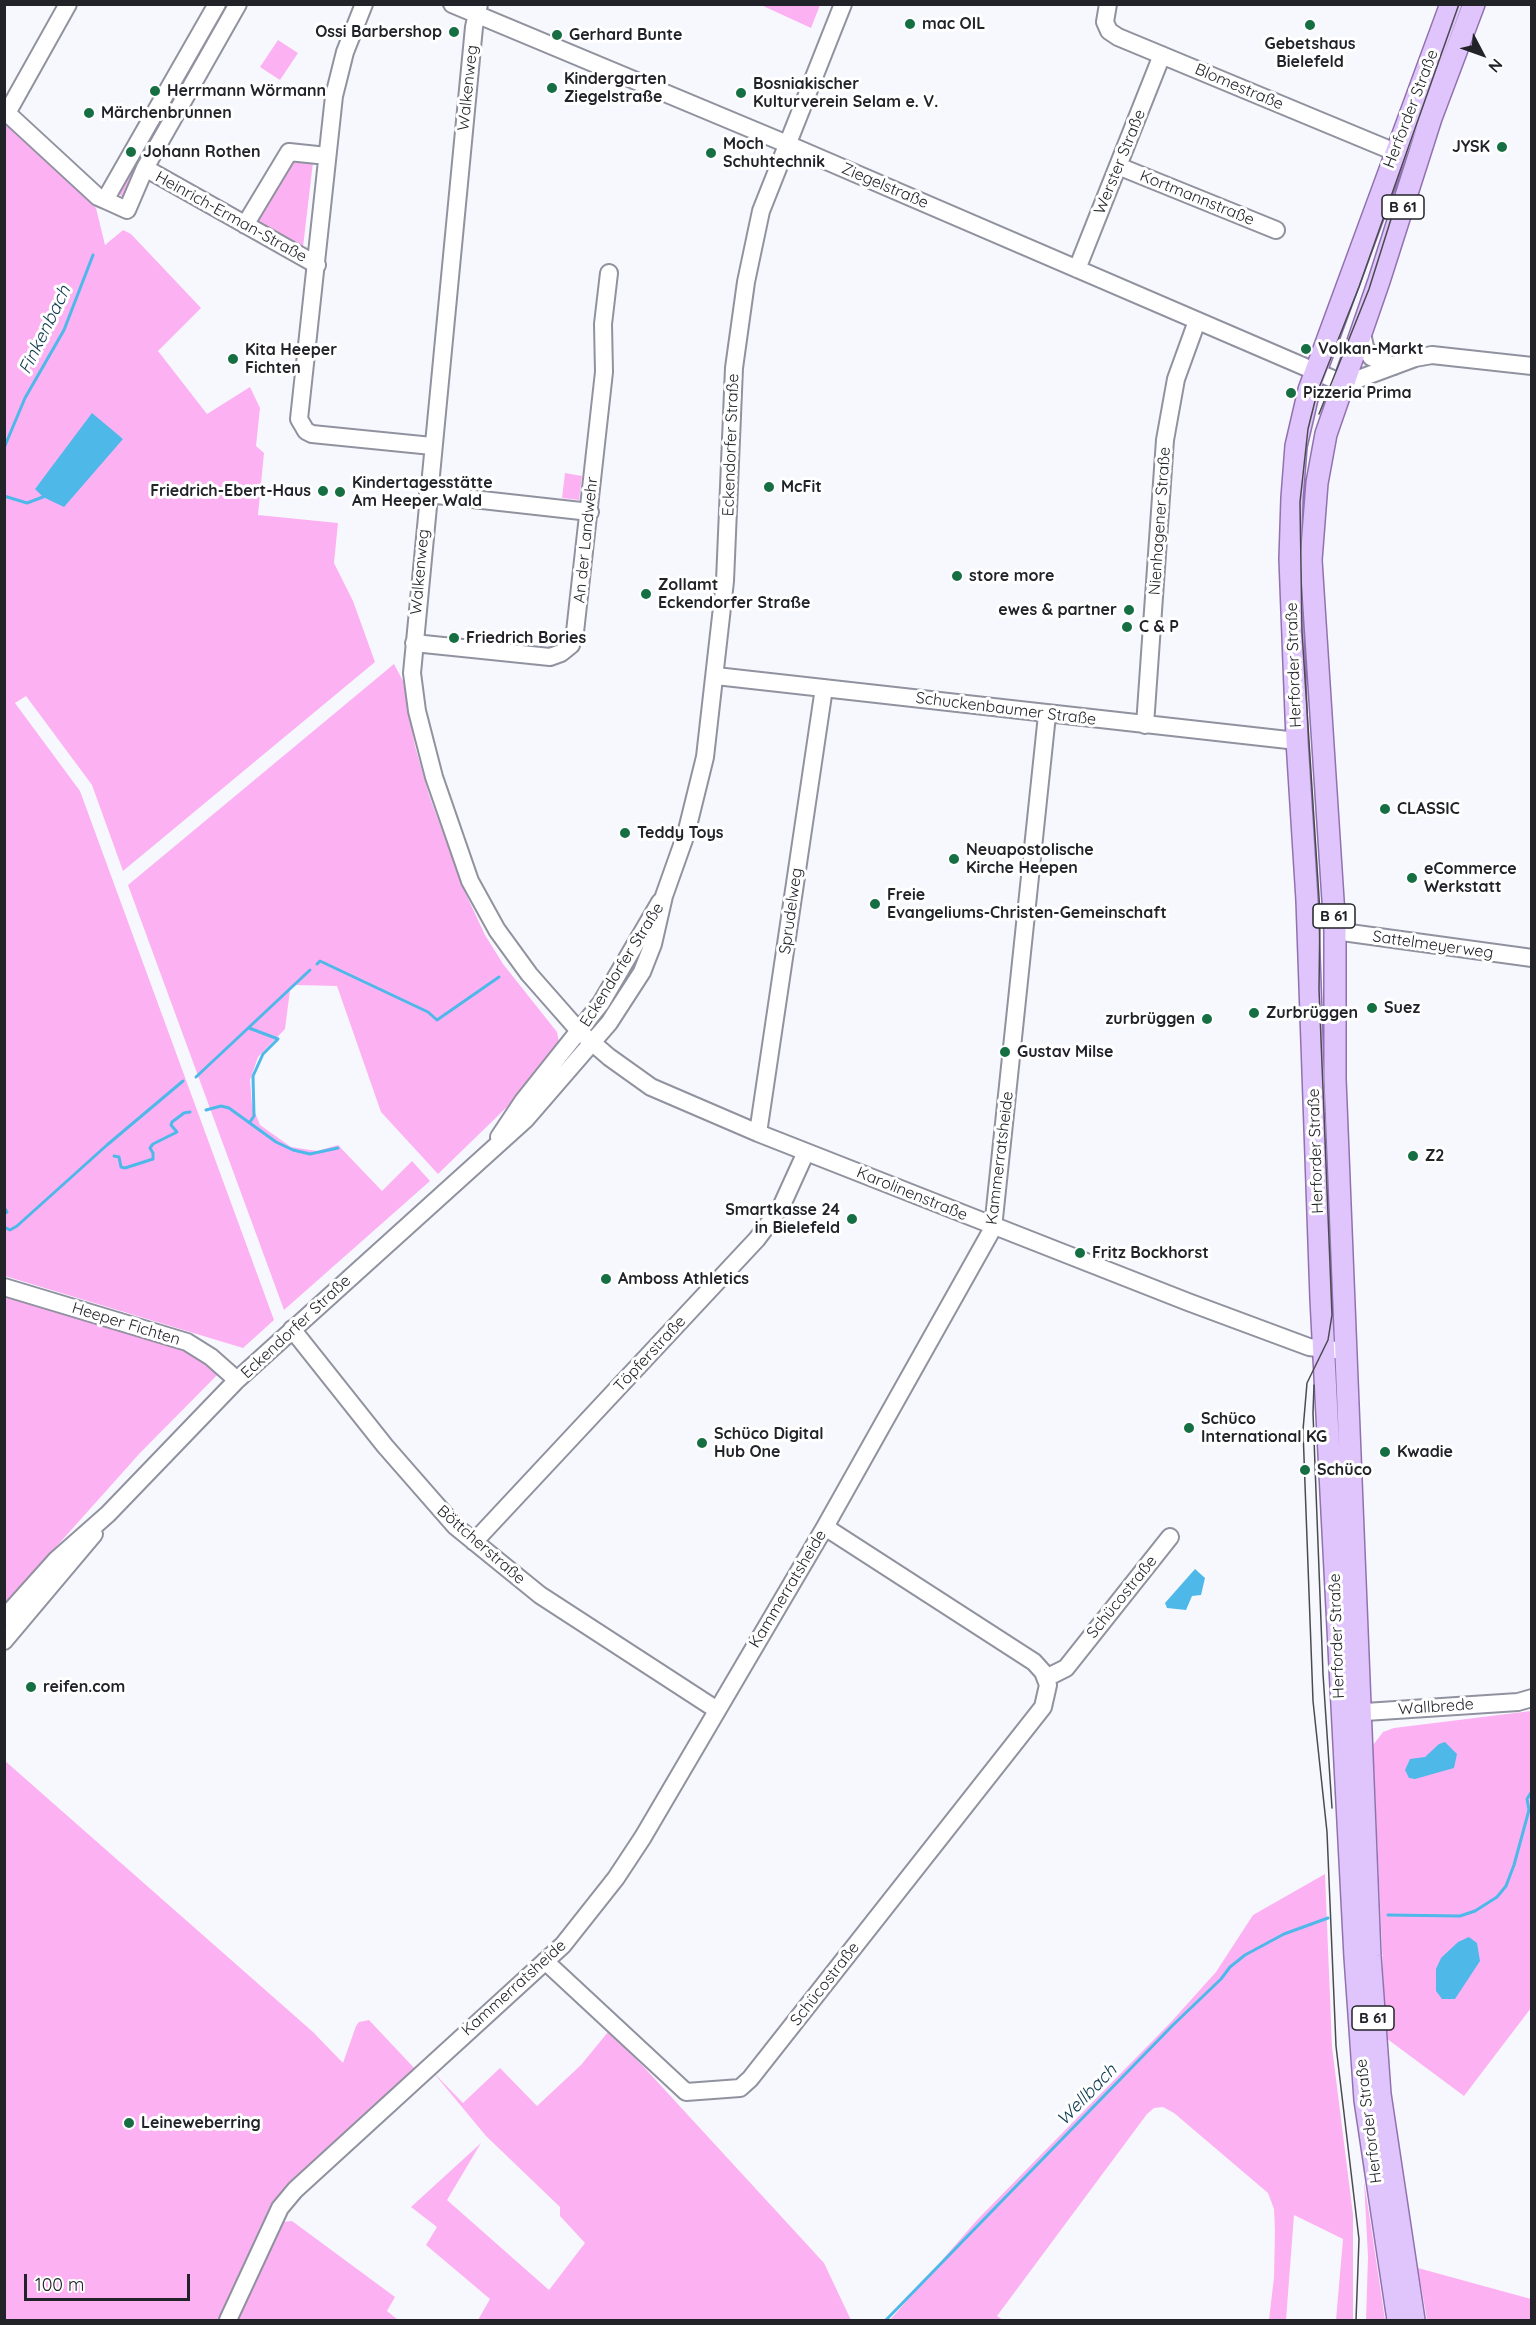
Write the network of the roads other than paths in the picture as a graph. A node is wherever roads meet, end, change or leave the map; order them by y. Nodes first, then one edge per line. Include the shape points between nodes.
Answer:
1 (217, 4) edge
2 (238, 4) edge
3 (364, 4) edge
4 (452, 4) edge
5 (843, 4) edge
6 (1108, 4) edge
7 (1450, 4) edge
8 (1474, 4) edge
9 (65, 5) edge
10 (478, 10) edge
11 (1162, 55) junction
12 (787, 144) junction
13 (1395, 152) junction
14 (327, 156) junction
15 (1118, 166) junction
16 (145, 168) junction
17 (105, 200) junction
18 (245, 225) junction
19 (1276, 230) dead end
20 (317, 265) junction
21 (1077, 269) junction
22 (609, 273) dead end
23 (1197, 321) junction
24 (1362, 333) junction
25 (1394, 366) junction
26 (1532, 366) edge
27 (1316, 373) junction
28 (1344, 382) junction
29 (432, 446) junction
30 (428, 494) junction
31 (590, 512) junction
32 (414, 643) junction
33 (716, 676) junction
34 (824, 688) junction
35 (1047, 715) junction
36 (1145, 725) junction
37 (1297, 741) junction
38 (664, 896) junction
39 (1308, 924) junction
40 (1335, 932) junction
41 (1532, 958) edge
42 (580, 1032) junction
43 (593, 1044) junction
44 (758, 1133) junction
45 (492, 1148) junction
46 (806, 1152) junction
47 (993, 1228) junction
48 (4, 1287) edge
49 (292, 1329) junction
50 (1345, 1349) junction
51 (1323, 1350) junction
52 (237, 1380) junction
53 (108, 1514) junction
54 (825, 1527) junction
55 (1170, 1537) dead end
56 (474, 1542) junction
57 (4, 1618) edge
58 (4, 1641) edge
59 (1046, 1678) junction
60 (1532, 1698) edge
61 (717, 1710) junction
62 (1350, 1713) junction
63 (545, 1961) junction
64 (228, 2320) edge
65 (1398, 2320) edge
66 (1414, 2320) edge

1 - 17 street
2 - 16 street
3 - 14 street via 345,52 334,96
4 - 10 street, Ziegelstraße
5 - 12 street, Eckendorfer Straße
6 - 11 street, Blomestraße via 1105,22 1109,31
7 - 13 main road, Herforder Straße / B 61
8 - 24 main road, Herforder Straße / B 61 via 1413,172
9 - 17 street via 7,113
10 - 12 street, Ziegelstraße
10 - 29 street, Walkenweg
11 - 13 street, Blomestraße
11 - 15 street, Werster Straße
12 - 21 street, Ziegelstraße
12 - 33 street, Eckendorfer Straße via 761,211 737,334 725,581
13 - 27 main road, Herforder Straße / B 61
14 - 18 street via 289,152
14 - 20 street
15 - 19 street, Kortmannstraße
15 - 21 street, Werster Straße
16 - 17 street via 127,210
16 - 18 street, Heinrich-Erman-Straße
18 - 20 street, Heinrich-Erman-Straße
20 - 29 street via 299,419 306,431
21 - 23 street, Ziegelstraße
22 - 31 street, An der Landwehr
23 - 27 street, Ziegelstraße
23 - 36 street, Nienhagener Straße via 1176,379 1165,440
24 - 25 street via 1371,357
24 - 28 main road, Herforder Straße / B 61
25 - 26 street via 1432,355
25 - 28 street
27 - 28 street, Ziegelstraße
27 - 37 main road, Herforder Straße / B 61 via 1300,427 1292,498 1290,559
28 - 40 main road, Herforder Straße / B 61 via 1320,457 1311,560
29 - 30 street, Walkenweg
30 - 31 street
30 - 32 street, Walkenweg
31 - 32 street, An der Landwehr via 575,632 567,649 550,657
32 - 42 street, Walkenweg via 412,674 417,711 434,777 470,881 511,951
33 - 34 street, Schuckenbaumer Straße
33 - 38 street, Eckendorfer Straße via 698,790
34 - 35 street, Schuckenbaumer Straße
34 - 44 street, Sprudelweg
35 - 36 street, Schuckenbaumer Straße
35 - 47 street, Kammerratsheide
36 - 37 street, Schuckenbaumer Straße
37 - 39 main road, Herforder Straße / B 61
38 - 42 street, Eckendorfer Straße via 615,982
38 - 43 street, Eckendorfer Straße via 660,923 642,972
39 - 40 main road
39 - 51 main road, Herforder Straße / B 61
40 - 41 street, Sattelmeyerweg
40 - 50 main road, Herforder Straße / B 61 via 1333,1020
42 - 43 street, Walkenweg
42 - 45 street, Eckendorfer Straße via 523,1101
43 - 44 street, Karolinenstraße via 651,1087
43 - 45 street, Eckendorfer Straße via 526,1119
44 - 46 street, Karolinenstraße
45 - 49 street, Eckendorfer Straße
46 - 47 street, Karolinenstraße
46 - 56 street, Töpferstraße via 781,1207 757,1239
47 - 51 street, Karolinenstraße
47 - 54 street, Kammerratsheide
48 - 52 street, Heeper Fichten via 187,1342
49 - 52 street, Eckendorfer Straße
49 - 56 street, Böttcherstraße via 428,1497
50 - 51 street, Karolinenstraße
50 - 62 main road, Herforder Straße / B 61
51 - 62 main road, Herforder Straße / B 61
52 - 53 street, Eckendorfer Straße
53 - 57 street, Eckendorfer Straße via 56,1560
53 - 58 street, Eckendorfer Straße
54 - 59 street via 1034,1662
54 - 61 street, Kammerratsheide
55 - 59 street, Schücostraße via 1066,1668
56 - 61 street, Böttcherstraße via 540,1595
59 - 63 street, Schücostraße via 1047,1699 1039,1713 740,2088 686,2092
60 - 62 street, Wallbrede
61 - 63 street, Kammerratsheide via 616,1878 569,1938
62 - 65 main road, Herforder Straße / B 61 via 1362,2068
62 - 66 main road, Herforder Straße / B 61 via 1377,2063
63 - 64 street, Kammerratsheide via 295,2190 280,2208

